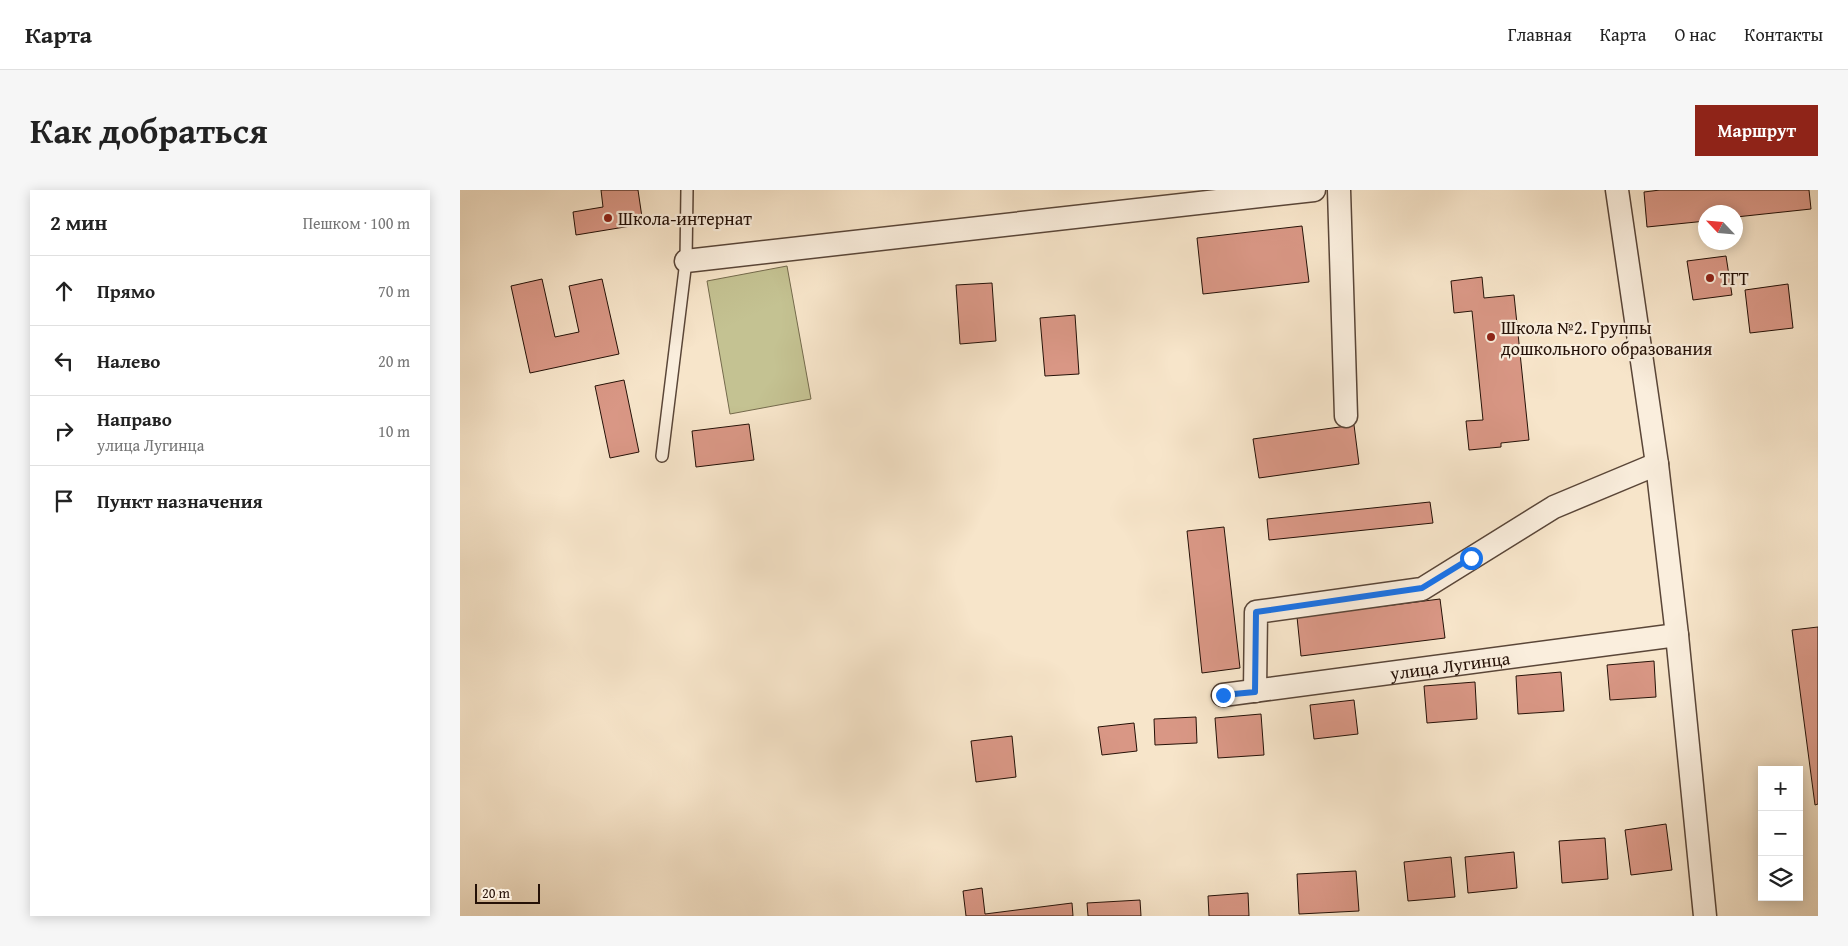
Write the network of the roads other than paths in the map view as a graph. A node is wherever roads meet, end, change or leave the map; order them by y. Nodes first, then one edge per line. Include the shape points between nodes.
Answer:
1 (687, 190) edge
2 (1314, 190) edge
3 (1339, 190) edge
4 (1617, 190) edge
5 (686, 261) junction
6 (1346, 416) dead end
7 (662, 456) dead end
8 (1657, 464) junction
9 (1678, 635) junction
10 (1255, 692) junction
11 (1223, 695) dead end
12 (1705, 916) edge

1 - 5 lane
2 - 5 street
3 - 6 street
4 - 8 street
5 - 7 lane
8 - 9 street
8 - 10 street via 1554,508 1422,588 1256,612
9 - 10 street, улица Лугинца
9 - 12 street
10 - 11 street, улица Лугинца

